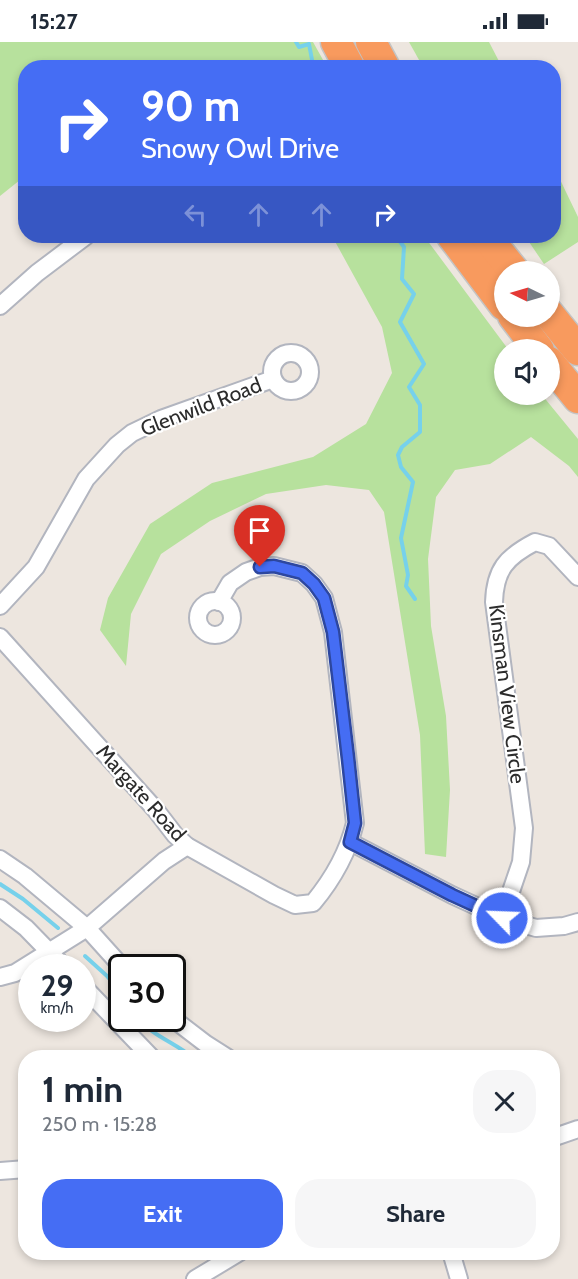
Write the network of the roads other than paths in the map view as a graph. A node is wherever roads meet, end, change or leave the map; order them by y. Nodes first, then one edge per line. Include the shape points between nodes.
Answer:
1 (336, 42) edge
2 (371, 42) edge
3 (346, 60) edge
4 (381, 60) edge
5 (77, 243) edge
6 (457, 243) edge
7 (492, 243) edge
8 (506, 261) edge
9 (494, 292) edge
10 (0, 306) edge
11 (521, 327) edge
12 (559, 327) edge
13 (531, 339) edge
14 (578, 350) edge
15 (560, 376) edge
16 (273, 379) dead end
17 (578, 398) edge
18 (578, 577) edge
19 (219, 602) dead end
20 (0, 606) edge
21 (0, 637) edge
22 (350, 842) junction
23 (187, 846) junction
24 (0, 859) edge
25 (0, 908) edge
26 (502, 918) junction
27 (578, 922) edge
28 (87, 927) junction
29 (49, 952) junction
30 (111, 954) edge
31 (0, 977) edge
32 (96, 1000) edge
33 (186, 1029) edge
34 (144, 1050) edge
35 (215, 1050) edge
36 (578, 1129) edge
37 (560, 1135) edge
38 (18, 1170) edge
39 (0, 1171) edge
40 (228, 1260) edge
41 (453, 1260) edge
42 (203, 1277) edge
43 (459, 1279) edge

1 - 3 highway
2 - 4 highway
5 - 10 street
6 - 9 highway
7 - 8 highway
11 - 13 highway
12 - 14 highway
15 - 17 highway
16 - 20 street, Glenwild Road via 161,419 117,445 86,479 36,567
18 - 26 street, Kinsman View Circle via 549,546 535,542 501,568 495,586 524,828 521,862
19 - 22 street via 230,583 246,572 274,566 302,573 324,598 333,632 355,823
21 - 23 street, Margate Road
22 - 23 street, Margate Road via 313,903 296,905
22 - 26 street
23 - 28 street
24 - 28 street
25 - 29 street
26 - 27 street via 536,928
28 - 29 street
28 - 30 street
29 - 31 street via 15,973
32 - 34 street
33 - 35 street
36 - 37 street
38 - 39 street
40 - 42 street
41 - 43 street

